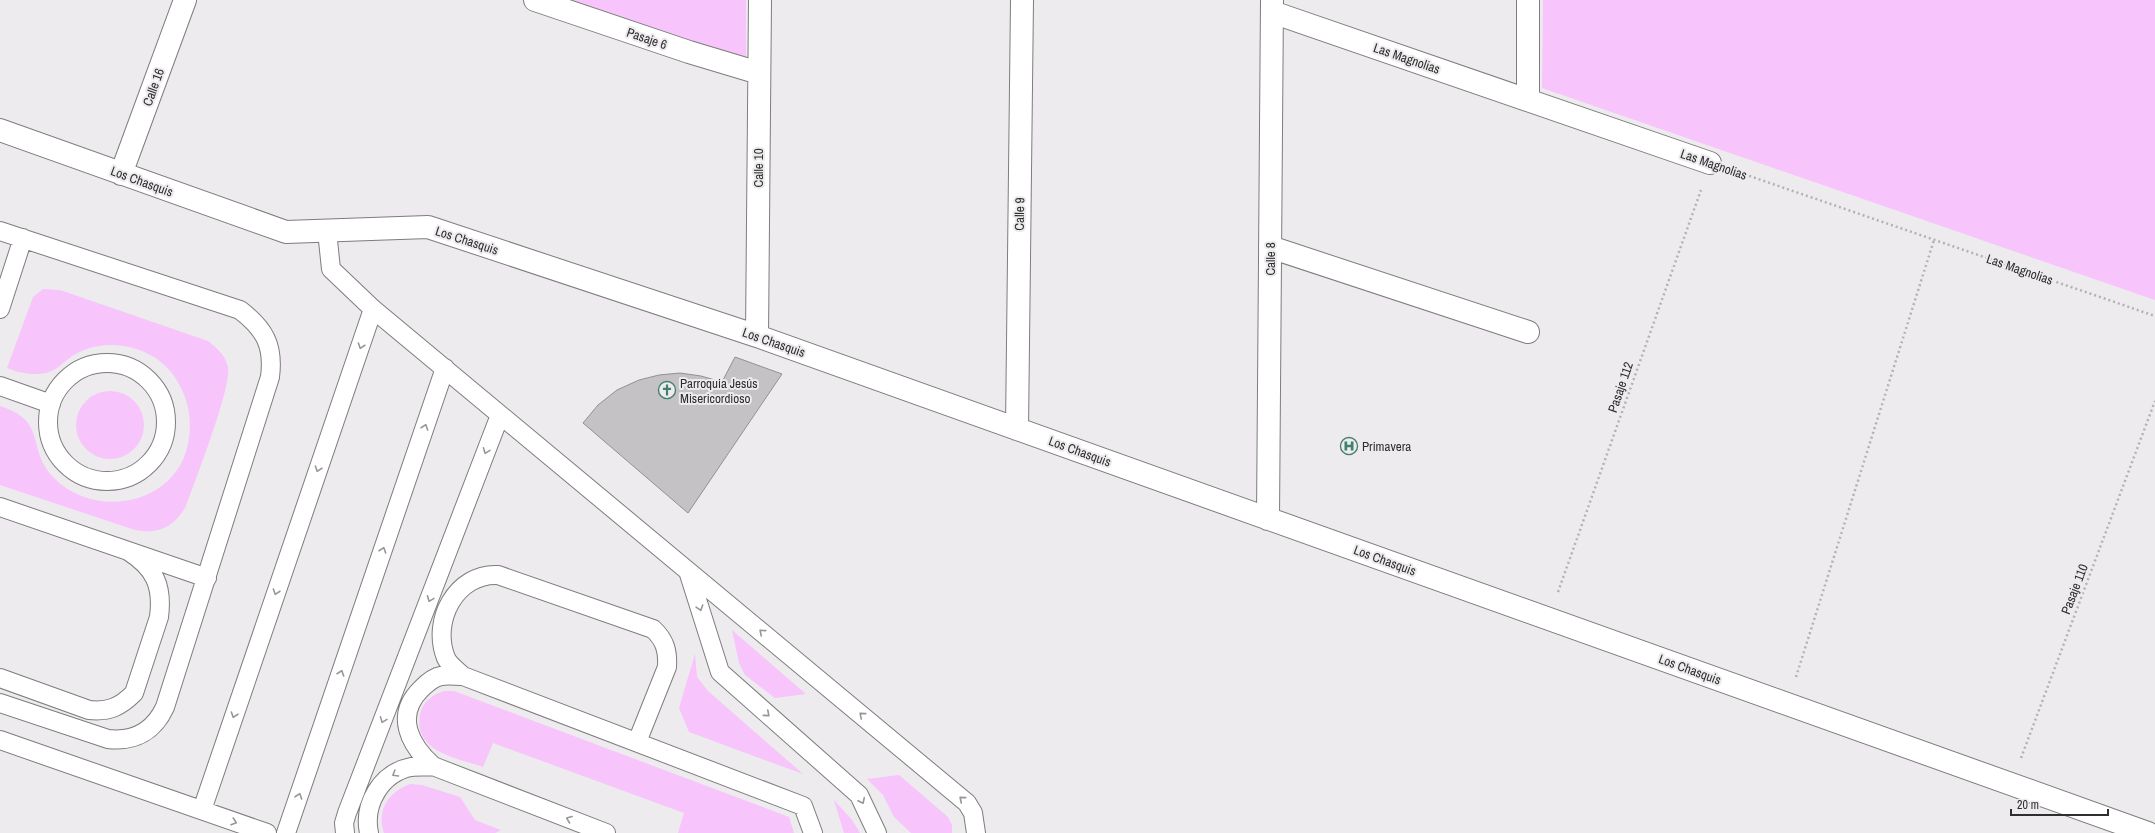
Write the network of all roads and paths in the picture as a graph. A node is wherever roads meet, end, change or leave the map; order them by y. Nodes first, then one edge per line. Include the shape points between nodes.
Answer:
1 (185, 0) edge
2 (535, 0) edge
3 (760, 0) edge
4 (1022, 0) edge
5 (1528, 0) edge
6 (1272, 6) edge
7 (758, 73) junction
8 (1528, 100) junction
9 (0, 130) edge
10 (1710, 163) junction
11 (121, 174) junction
12 (0, 231) edge
13 (327, 231) junction
14 (24, 238) junction
15 (1934, 240) junction
16 (1270, 247) junction
17 (0, 309) edge
18 (373, 309) junction
19 (2155, 316) edge
20 (1528, 332) dead end
21 (757, 336) junction
22 (445, 368) junction
23 (0, 386) edge
24 (2155, 401) edge
25 (51, 404) junction
26 (500, 415) junction
27 (1017, 429) junction
28 (0, 508) edge
29 (1268, 519) junction
30 (455, 533) junction
31 (128, 551) junction
32 (688, 571) junction
33 (207, 578) junction
34 (444, 615) junction
35 (1549, 619) junction
36 (463, 676) junction
37 (0, 678) edge
38 (0, 703) edge
39 (1787, 704) junction
40 (0, 740) edge
41 (638, 742) junction
42 (433, 766) junction
43 (2011, 784) junction
44 (202, 810) junction
45 (267, 833) edge
46 (286, 833) edge
47 (345, 833) edge
48 (369, 833) edge
49 (606, 833) edge
50 (813, 833) edge
51 (877, 833) edge
52 (976, 833) edge
53 (2148, 833) edge

1 - 11 street, Calle 16
2 - 7 street, Pasaje 6
3 - 7 street, Calle 10
4 - 27 street, Calle 9
5 - 8 street
6 - 8 street, Las Magnolias
6 - 16 street, Calle 8
7 - 21 street, Calle 10
8 - 10 street, Las Magnolias
9 - 11 street, Los Chasquis
10 - 15 path, Las Magnolias
10 - 35 path, Pasaje 112
11 - 13 street, Los Chasquis via 286,232
12 - 14 lane
13 - 18 lane via 331,269
13 - 21 street, Los Chasquis via 428,227
14 - 17 lane
14 - 33 lane via 240,310 253,320 263,333 270,347 270,377
15 - 19 path, Las Magnolias
15 - 39 path
16 - 20 street
16 - 29 street, Calle 8
18 - 22 lane
18 -> 44 lane
21 - 27 street, Los Chasquis
22 - 26 lane
46 -> 22 lane
23 - 25 lane
24 - 43 path, Pasaje 110
25 - 25 lane via 48,421 50,438 56,454 68,467 82,476 98,481 115,482 131,477 146,468 165,440 165,406 158,390 147,377 127,366 100,362 83,367 69,376 58,389
26 -> 30 lane
26 - 32 lane
27 - 29 street, Los Chasquis
28 - 31 lane
29 - 35 street, Los Chasquis
30 - 34 lane
30 -> 47 lane via 347,812
31 - 33 lane
31 - 37 lane via 150,568 156,580 161,604 134,693 125,702 103,711 90,710
32 -> 51 lane via 720,672 859,795
52 -> 32 lane via 973,813 967,803
33 - 38 lane via 165,707 160,718 142,734 131,739 108,738
34 - 36 lane via 442,646 447,660
34 - 41 lane via 461,587 480,576 498,575 653,629 666,645 667,667
35 - 39 street, Los Chasquis
36 - 41 lane
36 - 42 lane via 440,676 427,683 409,706 407,718 411,742 418,753
39 - 43 street, Los Chasquis
40 - 44 lane
41 - 50 lane via 803,806
42 -> 48 lane via 412,767 399,771 379,787 368,811
49 -> 42 lane
43 - 53 street, Los Chasquis
44 -> 45 lane

